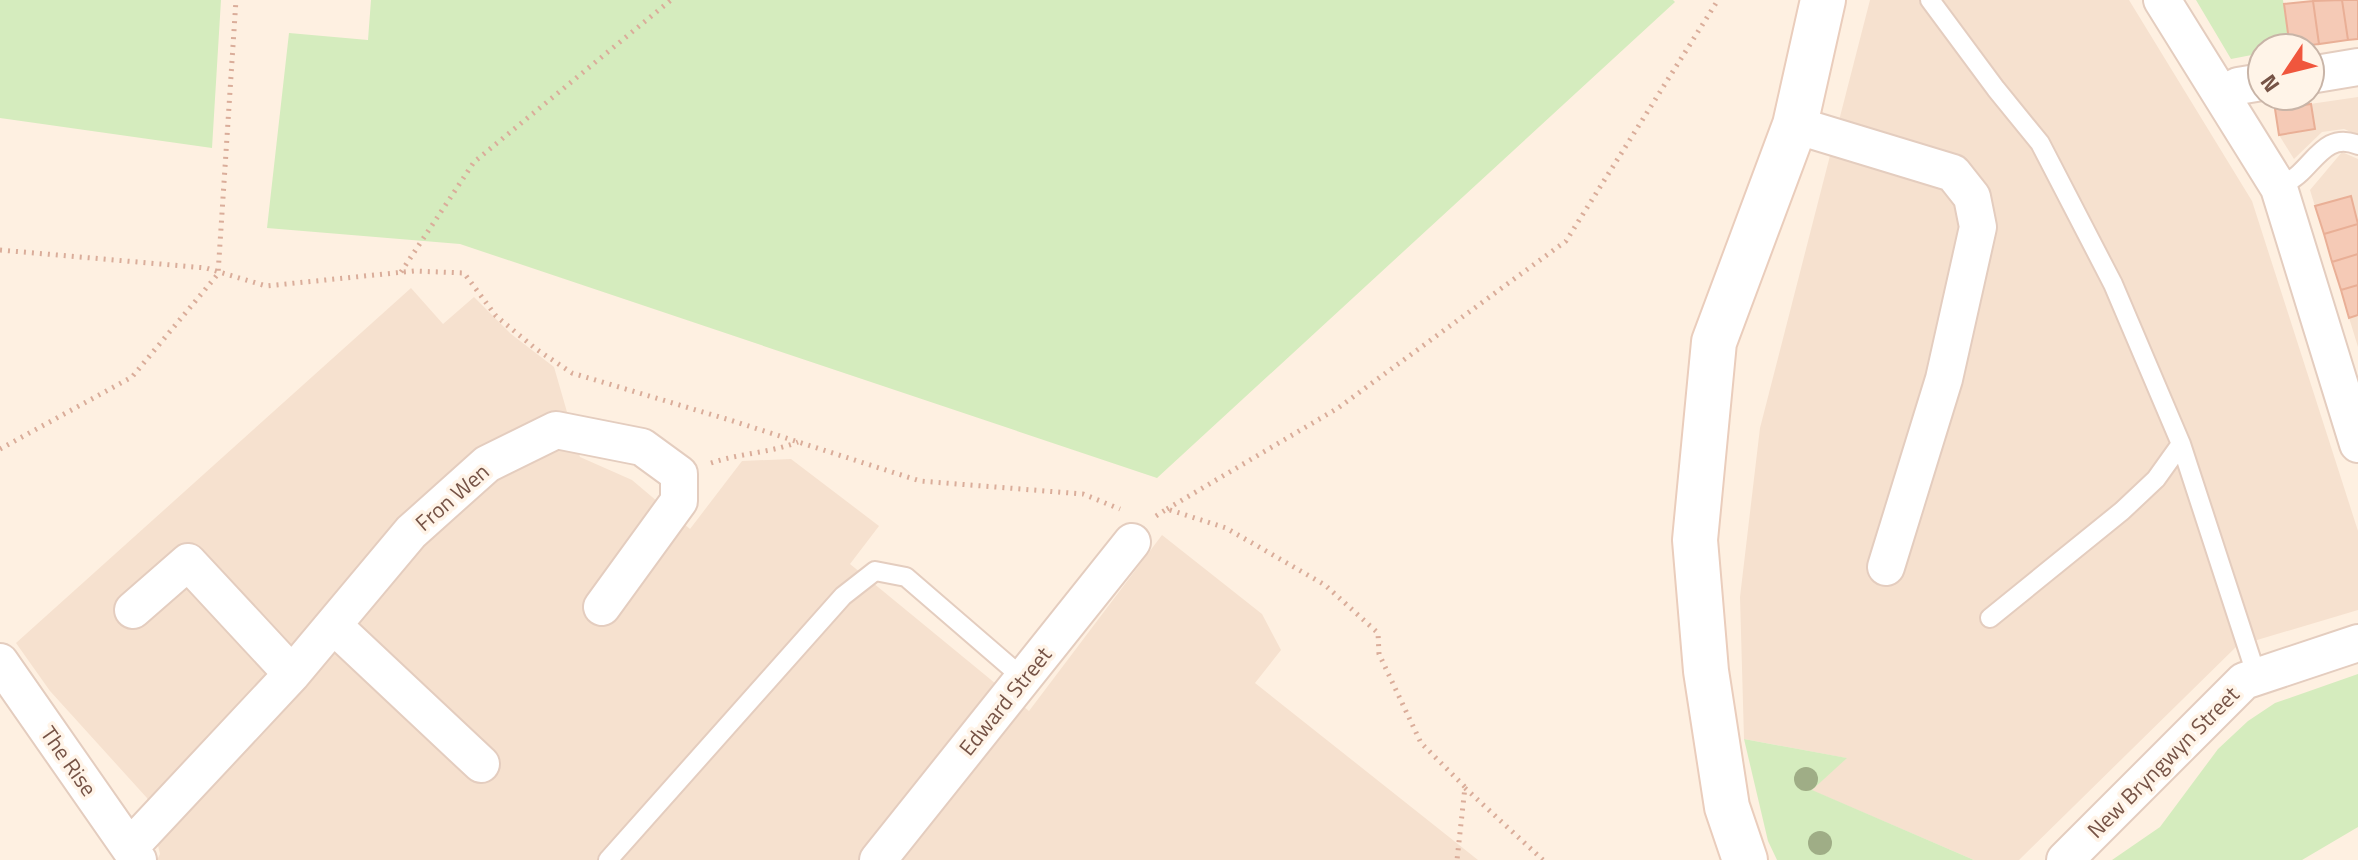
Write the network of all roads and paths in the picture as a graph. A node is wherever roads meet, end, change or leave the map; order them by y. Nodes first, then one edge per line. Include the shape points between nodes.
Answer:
1 (236, 0) edge
2 (671, 0) edge
3 (1718, 0) edge
4 (1823, 0) edge
5 (1930, 0) edge
6 (2162, 0) edge
7 (2358, 67) edge
8 (2326, 72) edge
9 (2246, 85) edge
10 (2222, 96) junction
11 (1795, 125) junction
12 (2358, 145) edge
13 (2279, 188) junction
14 (0, 250) edge
15 (400, 273) junction
16 (218, 274) junction
17 (799, 442) junction
18 (2181, 444) junction
19 (2358, 444) edge
20 (0, 449) edge
21 (679, 474) junction
22 (1167, 509) junction
23 (1140, 532) junction
24 (1886, 567) dead end
25 (602, 607) dead end
26 (133, 610) dead end
27 (1990, 618) dead end
28 (334, 626) junction
29 (2358, 643) edge
30 (0, 662) edge
31 (292, 674) junction
32 (2257, 677) junction
33 (1023, 678) junction
34 (481, 764) dead end
35 (1465, 787) junction
36 (134, 854) edge
37 (608, 860) edge
38 (878, 860) edge
39 (1457, 860) edge
40 (1543, 860) edge
41 (1745, 860) edge
42 (2065, 860) edge

1 - 16 path
2 - 15 path via 474,162
3 - 22 path via 1566,241 1338,408
4 - 11 main road
5 - 18 lane via 2040,143 2113,284
6 - 10 street
7 - 8 street
9 - 10 street
10 - 13 street
11 - 24 street via 1953,173 1972,197 1978,227 1944,379
11 - 41 main road via 1714,342 1695,540 1706,671 1725,792
12 - 13 lane via 2332,142
13 - 19 street
14 - 16 path via 206,268
15 - 16 path via 266,286
15 - 17 path via 464,273 496,316 572,373
16 - 20 path via 132,377
17 - 21 path via 736,454
17 - 23 path via 920,481 1083,494
18 - 27 lane via 2156,479 2122,511
18 - 32 lane
21 - 25 street via 679,501
21 - 28 street, Fron Wen via 642,447 556,430 487,464 411,532
22 - 23 path
22 - 35 path via 1226,528 1325,585 1378,633 1379,654 1421,743
23 - 33 street, Edward Street
26 - 31 street via 188,562
28 - 31 street, Fron Wen
28 - 34 street
29 - 32 street, New Bryngwyn Street
30 - 36 street, The Rise
31 - 36 street, Fron Wen
32 - 42 street, New Bryngwyn Street via 2244,681
33 - 37 lane via 906,577 875,571 843,596
33 - 38 street, Edward Street
35 - 39 path
35 - 40 path

